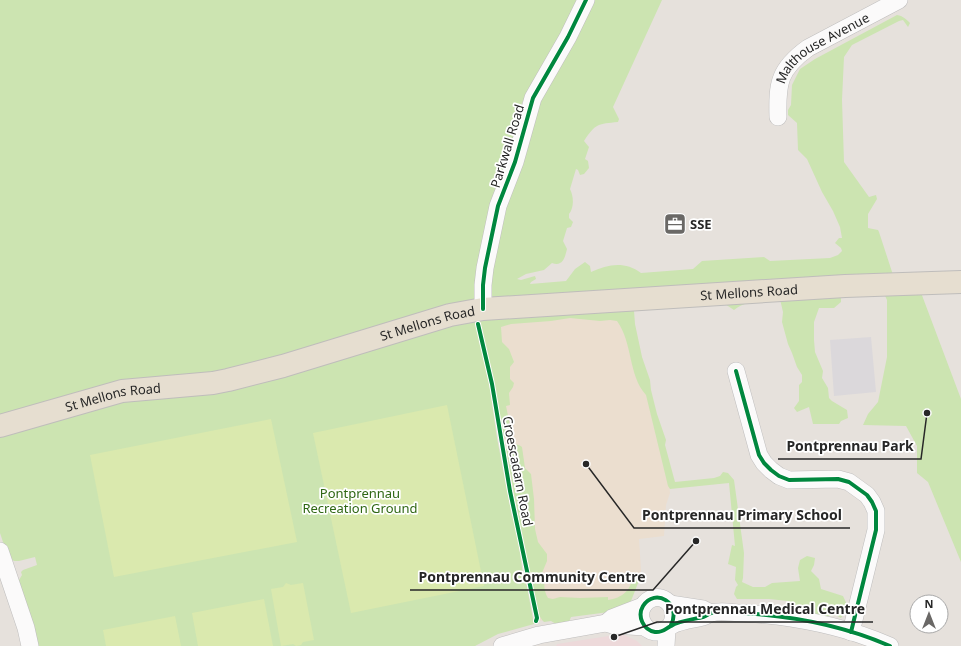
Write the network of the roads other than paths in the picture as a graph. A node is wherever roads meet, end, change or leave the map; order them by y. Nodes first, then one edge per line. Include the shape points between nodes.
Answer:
1 (586, 0) edge
2 (899, 0) edge
3 (778, 117) dead end
4 (961, 282) edge
5 (483, 309) junction
6 (736, 371) dead end
7 (0, 426) edge
8 (0, 551) edge
9 (670, 604) junction
10 (643, 606) junction
11 (711, 613) junction
12 (606, 623) junction
13 (851, 632) junction
14 (650, 634) edge
15 (668, 634) edge
16 (30, 646) edge
17 (502, 646) edge
18 (890, 646) edge

1 - 5 street, Parkwall Road via 568,37 532,98 515,162 498,206 485,268
2 - 3 street, Malthouse Avenue via 808,48 796,57 787,66 779,84
4 - 5 main road, St Mellons Road via 845,286
5 - 7 main road, St Mellons Road via 450,315 318,356 228,380 122,391
6 - 13 street via 764,463 779,476 789,480 838,479 849,482 867,495 876,511 876,530
8 - 16 street
9 - 10 street via 656,598
9 - 11 street via 703,609
9 - 15 street via 674,620
10 - 12 street via 612,618
10 - 14 street via 640,616
11 - 13 street via 770,616
11 - 15 street
12 - 14 street
12 - 17 street via 547,633
13 - 18 street
14 - 15 street

